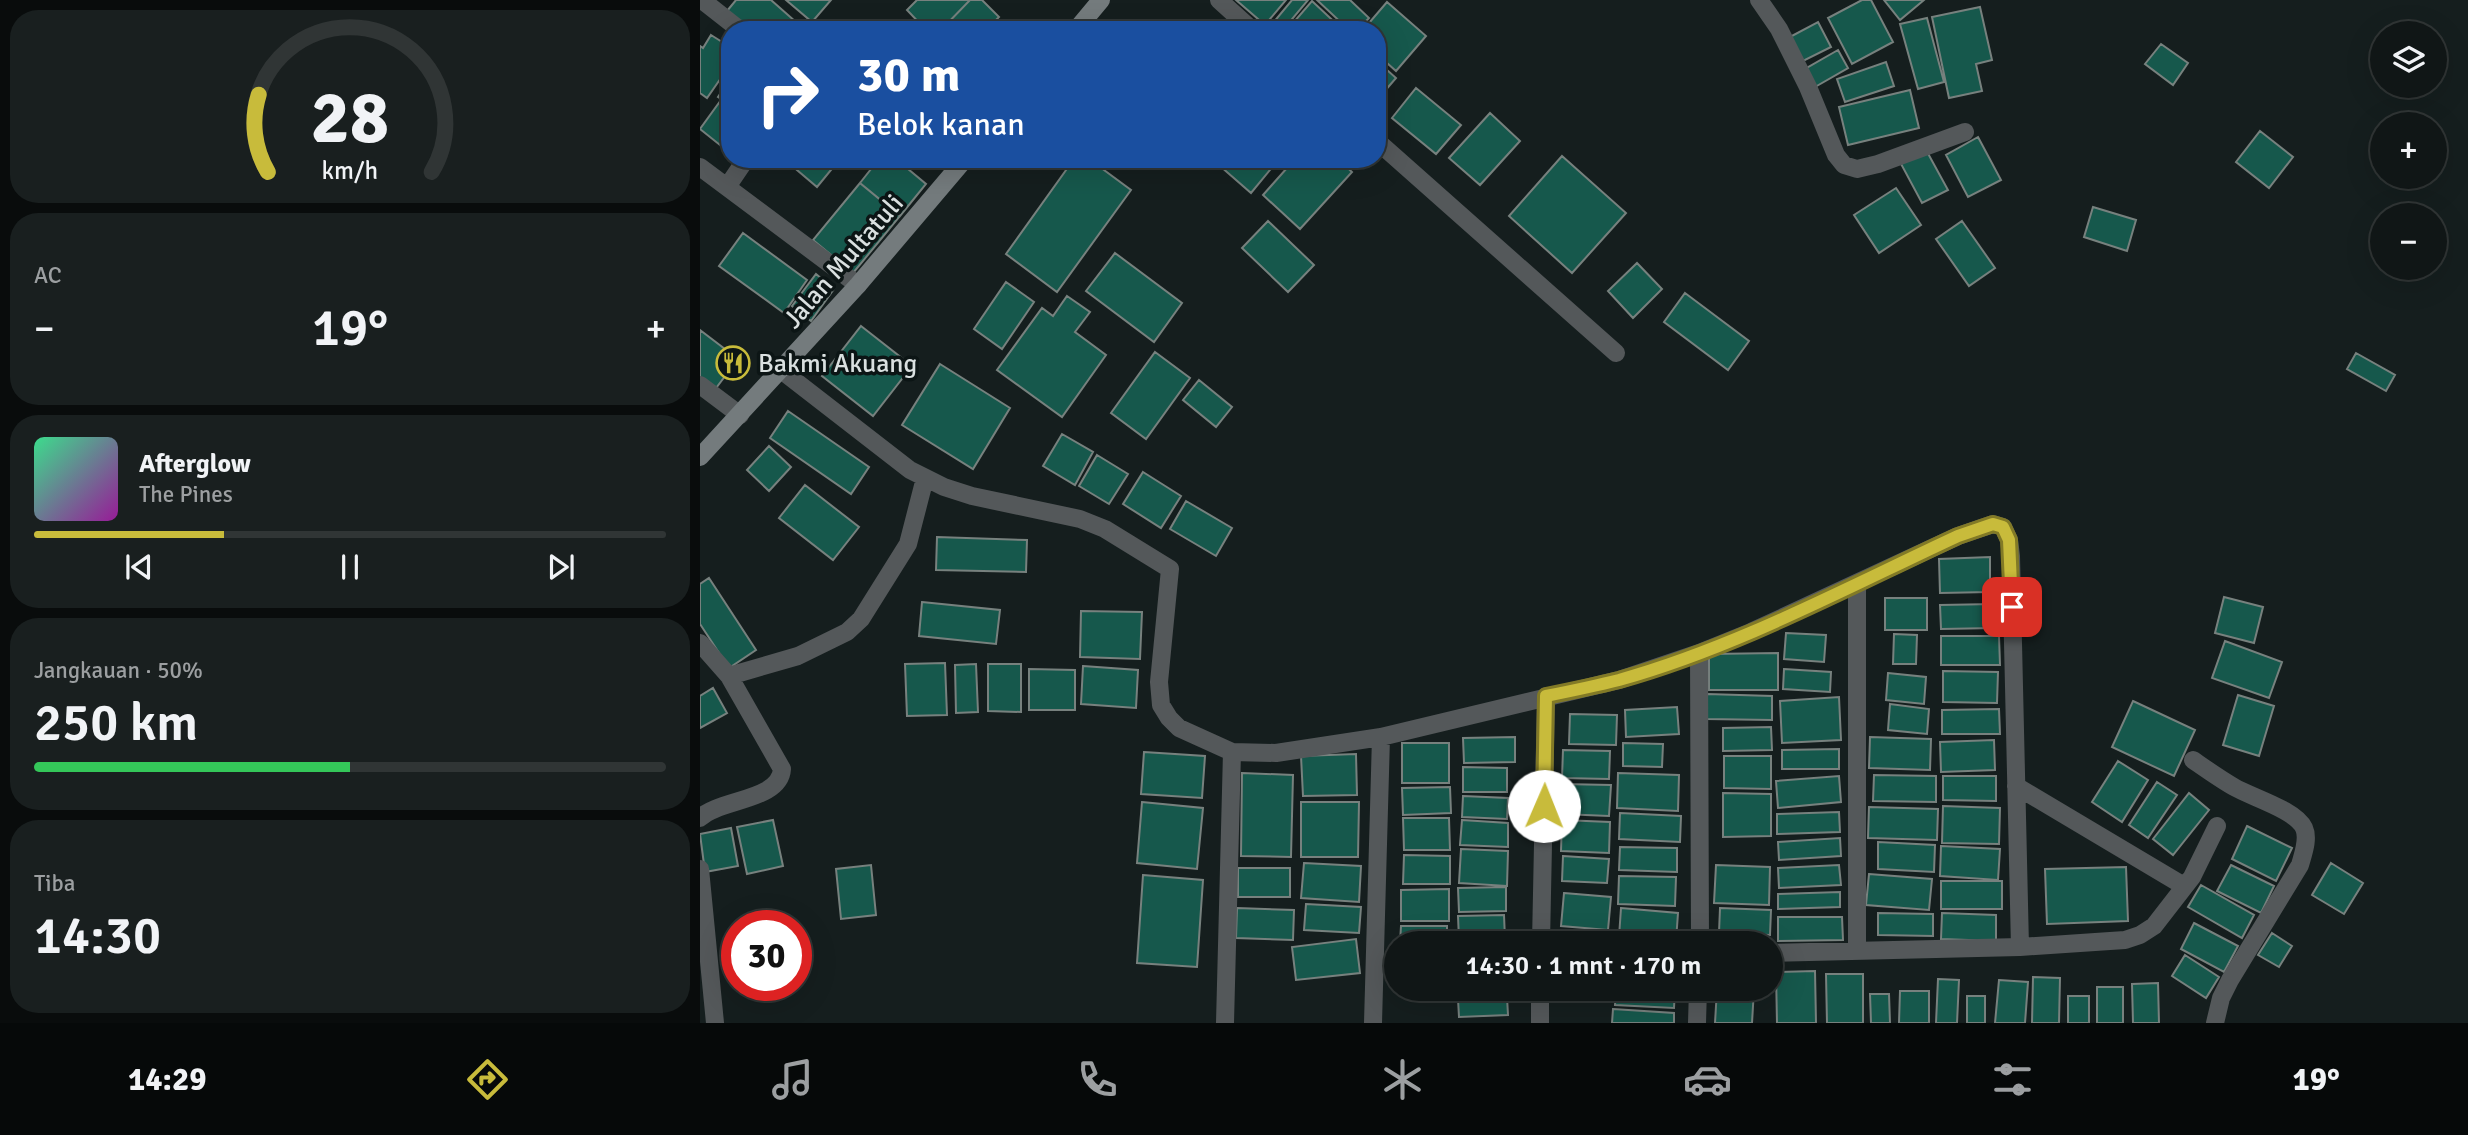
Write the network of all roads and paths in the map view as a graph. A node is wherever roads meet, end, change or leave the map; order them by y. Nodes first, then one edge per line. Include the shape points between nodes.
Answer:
1 (702, 0) edge
2 (1101, 0) edge
3 (1219, 0) edge
4 (1759, 0) edge
5 (729, 21) edge
6 (1084, 21) edge
7 (1242, 21) edge
8 (1965, 132) dead end
9 (1386, 149) edge
10 (700, 167) edge
11 (740, 168) edge
12 (957, 168) edge
13 (727, 187) junction
14 (858, 285) junction
15 (1616, 353) dead end
16 (781, 370) junction
17 (700, 385) edge
18 (740, 415) junction
19 (700, 457) edge
20 (925, 478) junction
21 (1857, 583) junction
22 (700, 643) edge
23 (1699, 653) junction
24 (729, 676) junction
25 (1546, 696) junction
26 (1381, 737) junction
27 (1232, 752) junction
28 (2193, 760) dead end
29 (2016, 786) junction
30 (700, 818) edge
31 (2217, 826) dead end
32 (700, 869) edge
33 (2184, 886) junction
34 (1541, 931) edge
35 (1700, 931) edge
36 (2020, 947) junction
37 (1857, 951) junction
38 (1783, 953) edge
39 (1540, 1001) edge
40 (1697, 1001) edge
41 (715, 1023) edge
42 (1225, 1023) edge
43 (1373, 1023) edge
44 (1540, 1023) edge
45 (1696, 1023) edge
46 (2215, 1023) edge

1 - 5 street
2 - 6 main road
3 - 7 street
4 - 8 street via 1779,29 1844,165 1857,169 1878,164
9 - 15 street
10 - 13 street
11 - 13 street
12 - 14 main road, Jalan Multatuli
13 - 14 street
14 - 16 main road, Jalan Multatuli
16 - 18 main road, Jalan Multatuli
16 - 20 street
17 - 18 street
18 - 19 main road, Jalan Multatuli
20 - 24 street via 908,544 861,619 847,632 798,656
20 - 27 street via 972,496 1080,519 1170,569 1159,682 1161,705 1179,728
21 - 23 street
21 - 29 street via 1958,536 1993,524 2003,527 2011,556
21 - 37 street
22 - 24 street
23 - 25 street via 1619,680
23 - 35 street
24 - 30 street via 778,759 782,777 773,787
25 - 26 street
25 - 34 street
26 - 27 street via 1276,752
26 - 43 street
27 - 42 street
28 - 46 street via 2235,788 2283,810 2305,829 2300,865 2230,980
29 - 33 street
29 - 36 street
31 - 33 street
32 - 41 street
33 - 36 street via 2154,926 2140,935
36 - 37 street
37 - 38 street
39 - 44 street
40 - 45 street

